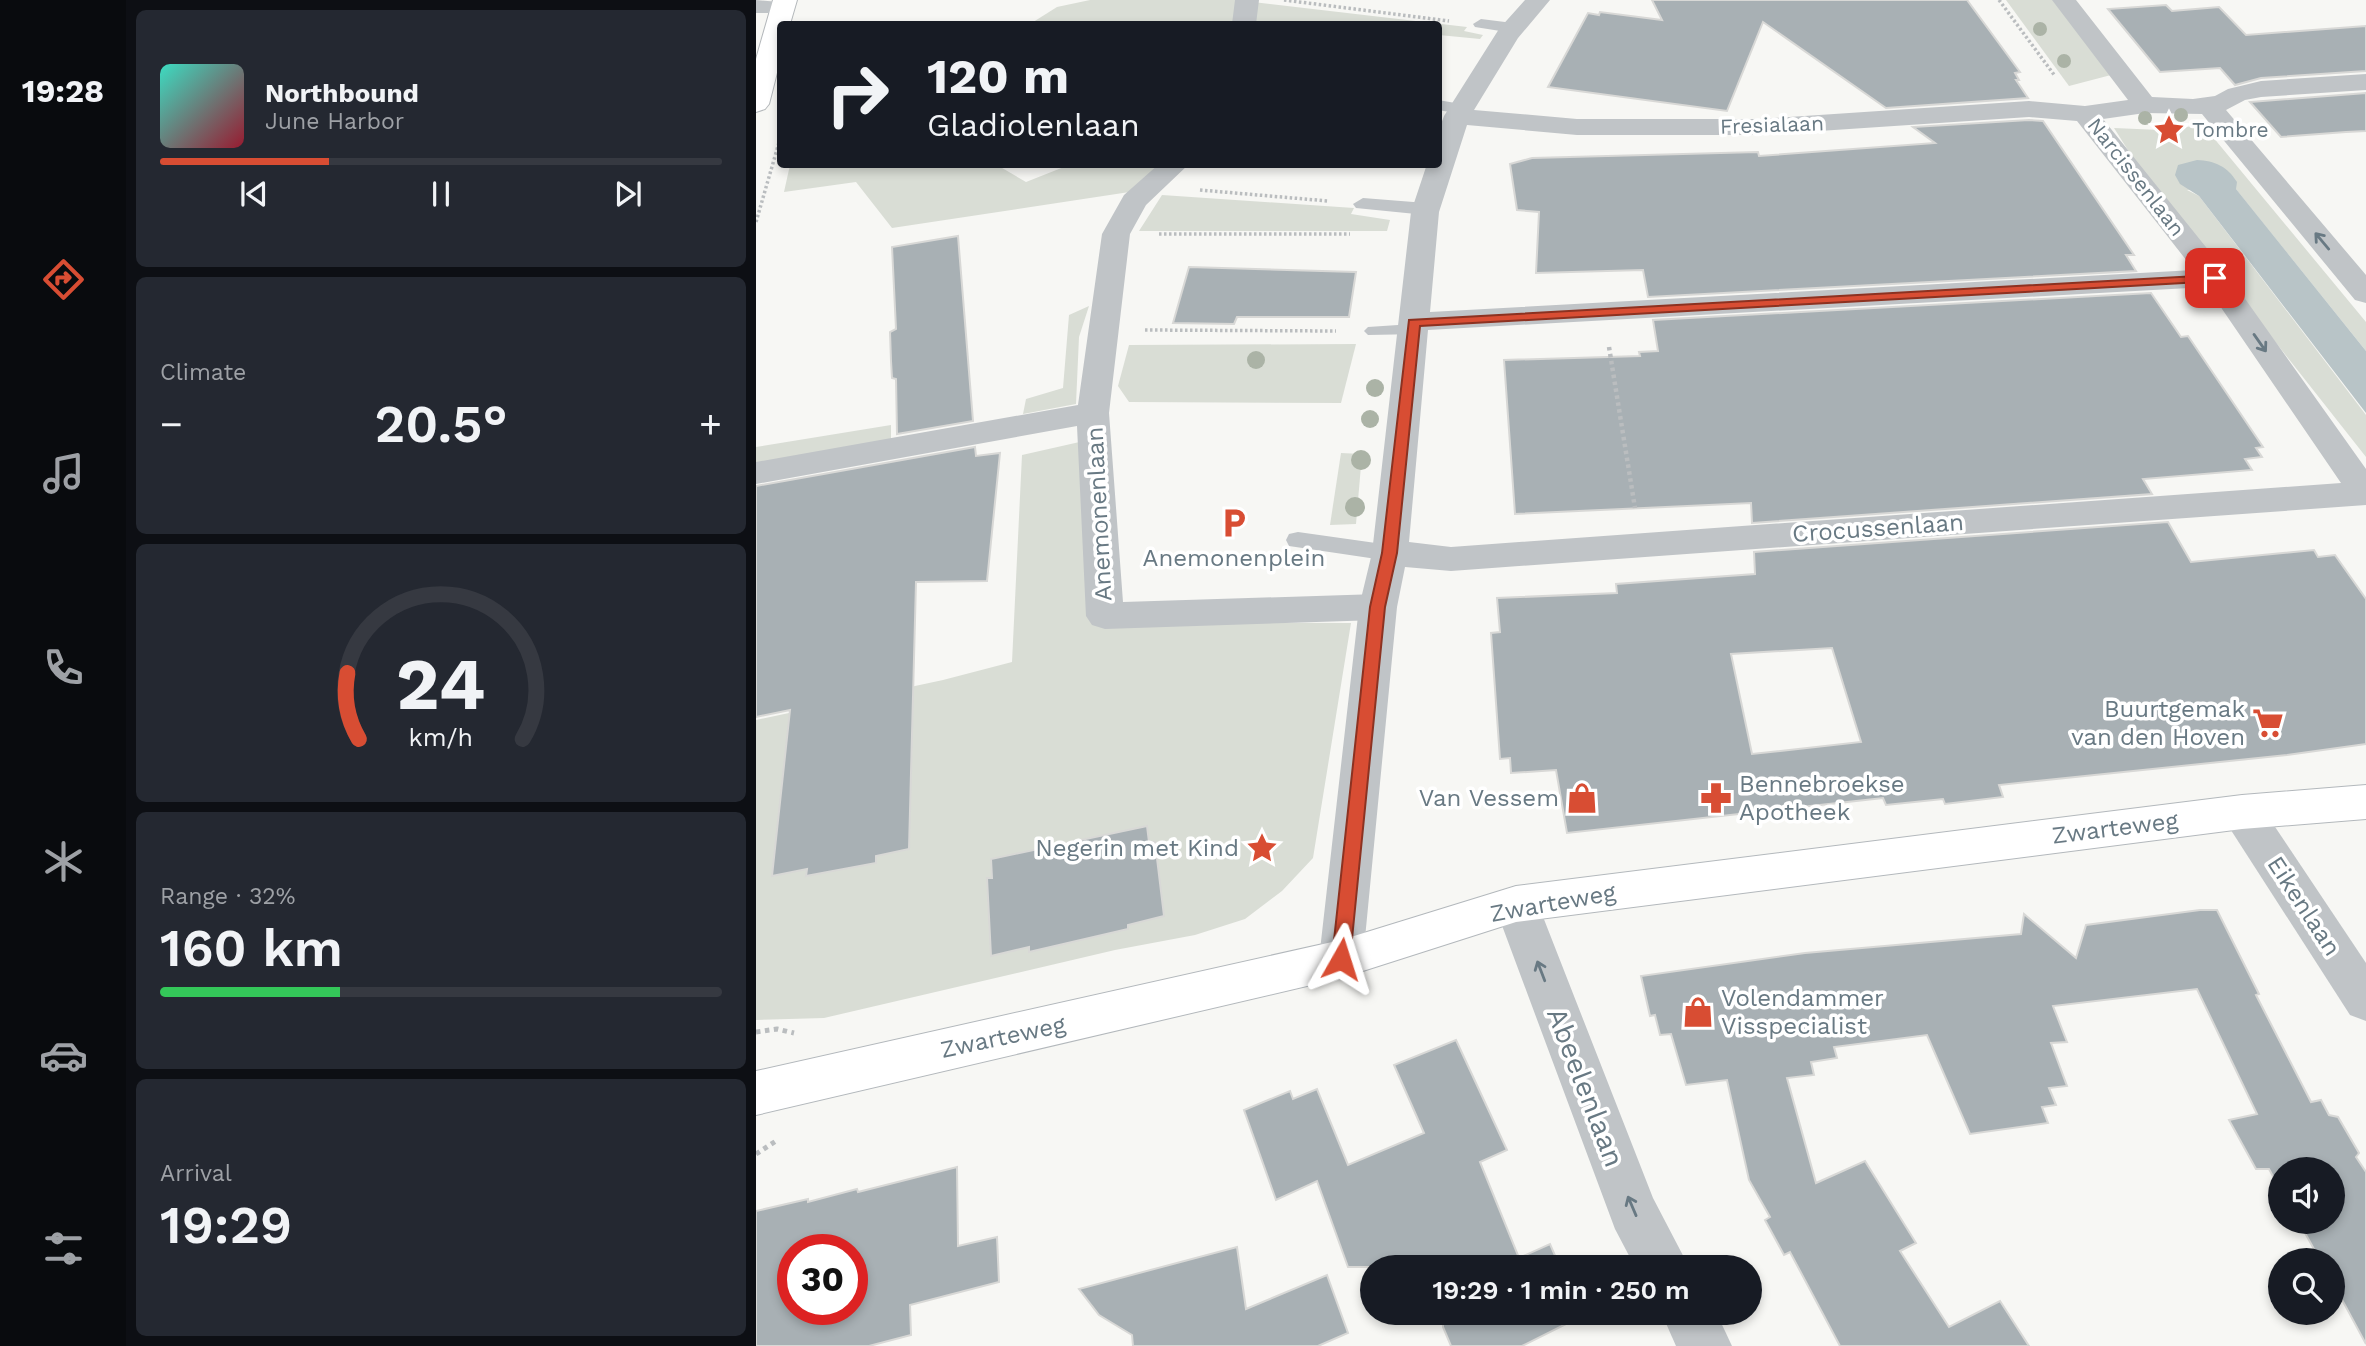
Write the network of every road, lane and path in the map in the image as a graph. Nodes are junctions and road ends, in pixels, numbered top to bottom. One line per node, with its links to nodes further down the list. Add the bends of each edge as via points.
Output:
1 (1247, 0): 9 (street)
2 (1283, 0): 10 (path)
3 (1538, 0): 12 (street)
4 (1999, 0): 18 (path)
5 (2064, 0): 15 (street)
6 (783, 4): 7 (street); 8 (main road)
7 (756, 6)
8 (778, 21)
9 (1244, 21)
10 (1481, 24): 12 (lane)
11 (777, 26): 14 (main road)
12 (1513, 28): 17 (street)
13 (2366, 82): 16 (street, via 2261,89)
14 (756, 104)
15 (2145, 105): 16 (street, Narcissenlaan); 18 (street, Narcissenlaan)
16 (2209, 106): 29 (street, one-way to 16)
17 (1452, 110): 18 (street, Fresialaan, via 1577,127 1759,127 2029,109); 20 (street)
18 (2084, 113): 28 (street, Narcissenlaan)
19 (777, 149): 26 (path)
20 (1442, 150)
21 (1171, 168): 23 (street, Anemonenlaan)
22 (1437, 168): 25 (street)
23 (1150, 186): 24 (path); 27 (street, Anemonenlaan, via 1134,201)
24 (1363, 204): 25 (lane)
25 (1424, 221): 27 (path); 31 (street)
26 (756, 222)
27 (1116, 234): 32 (street, Anemonenlaan)
28 (2215, 278): 30 (street); 36 (street, Narcissenlaan, one-way to 36)
29 (2366, 294)
30 (1604, 312): 31 (street); 38 (path)
31 (1413, 326): 33 (lane); 39 (street)
32 (1106, 330): 33 (path); 34 (street, Anemonenlaan)
33 (1376, 331)
34 (1093, 413): 35 (street); 40 (street, Anemonenlaan, via 1105,616)
35 (756, 473)
36 (2366, 493): 38 (street, Crocussenlaan)
37 (1298, 540): 39 (lane)
38 (1641, 545): 39 (street, Crocussenlaan, via 1451,559)
39 (1390, 553): 40 (street)
40 (1378, 607): 44 (street)
41 (2366, 802): 42 (main road, Zwarteweg)
42 (2242, 812): 43 (main road, Zwarteweg); 45 (street, Eikenlaan)
43 (1516, 904): 44 (main road, Zwarteweg); 47 (street, Abeelenlaan, one-way to 43, via 1633,1212)
44 (1341, 959): 46 (main road, Zwarteweg)
45 (2366, 1001)
46 (756, 1093)
47 (1656, 1255)
48 (1694, 1325): 49 (street)
49 (1705, 1346)

